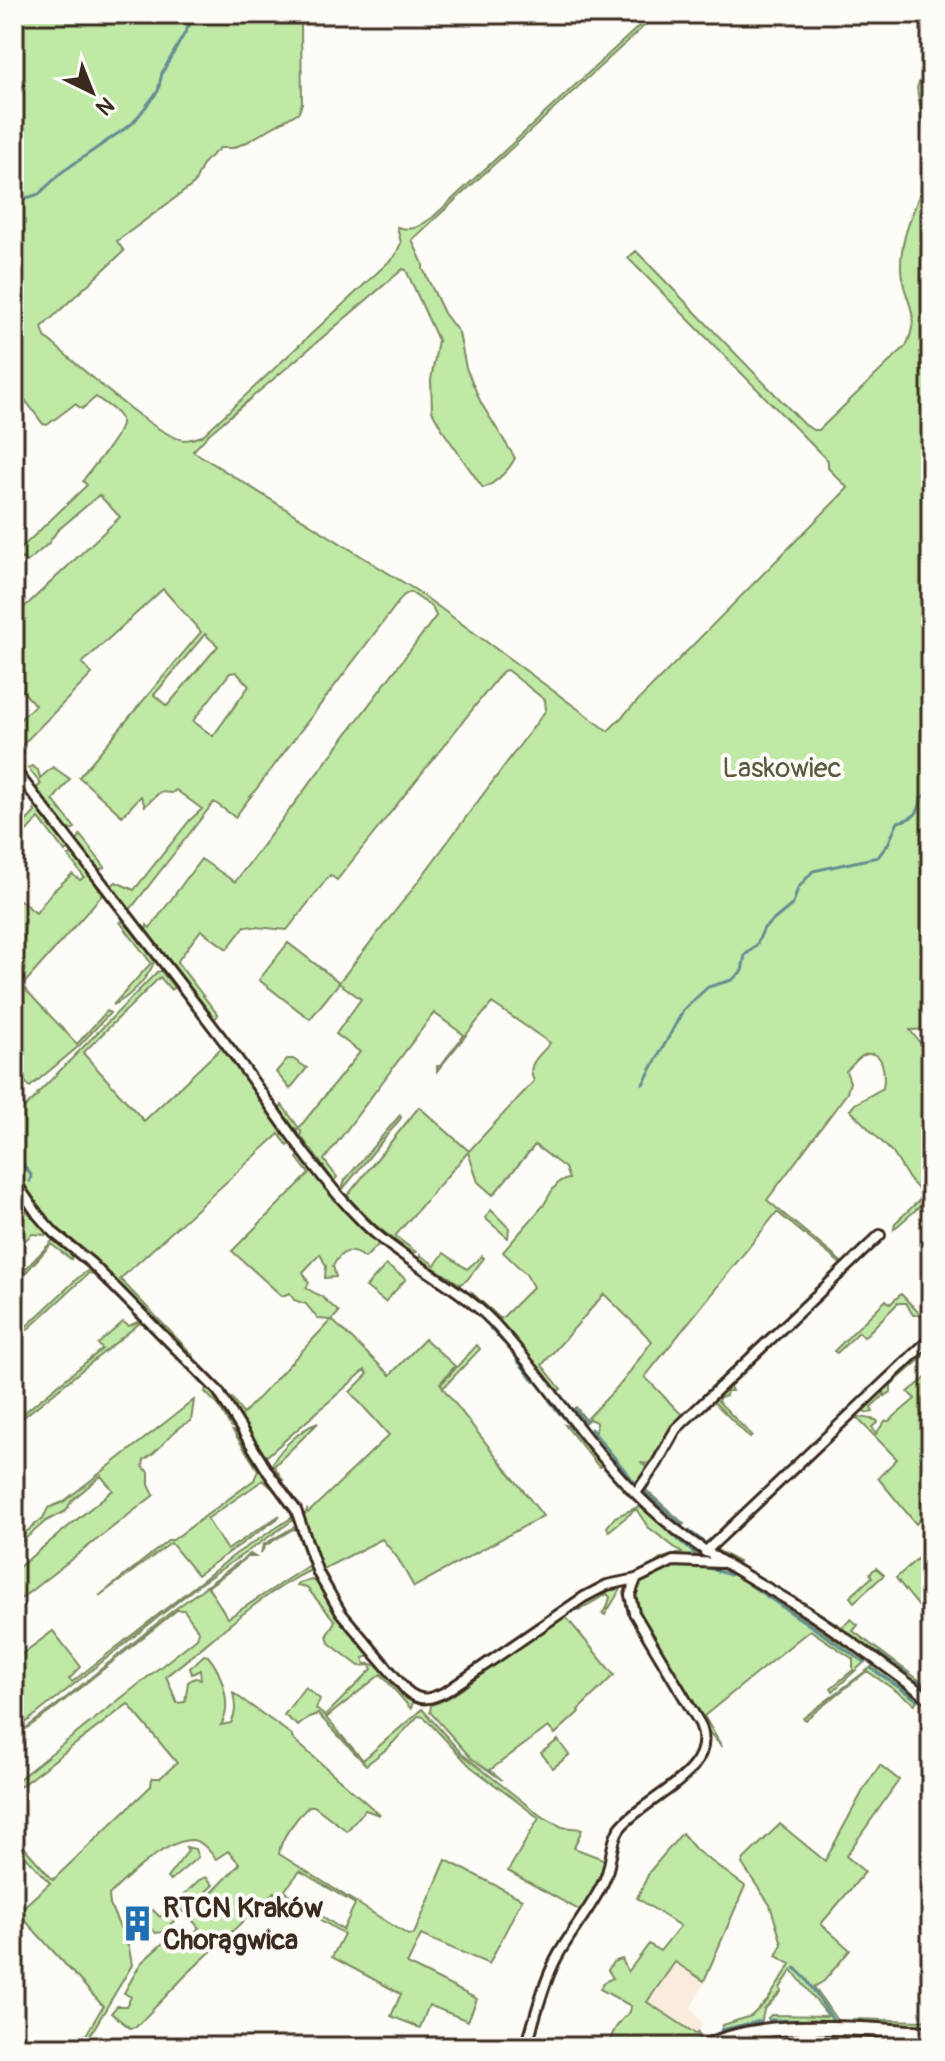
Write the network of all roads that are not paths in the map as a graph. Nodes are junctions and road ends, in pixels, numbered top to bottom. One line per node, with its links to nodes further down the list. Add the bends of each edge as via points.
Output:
1 (14, 769): 5 (street, via 341,1198 378,1237 482,1310)
2 (14, 1180): 8 (street, via 54,1233 91,1263 218,1391 296,1510 318,1573 341,1613 411,1694 424,1699 438,1695 584,1597)
3 (880, 1235): 5 (street, via 676,1429)
4 (931, 1338): 6 (street)
5 (636, 1493): 6 (street)
6 (705, 1552): 7 (street)
7 (725, 1563): 8 (street, via 673,1561); 9 (street, via 844,1637)
8 (636, 1579): 11 (street, via 630,1595 634,1613 700,1724 704,1744 683,1776 618,1831 603,1883 554,1963)
9 (931, 1700)
10 (931, 2033): 12 (street, via 777,2028)
11 (526, 2047)
12 (705, 2047)

